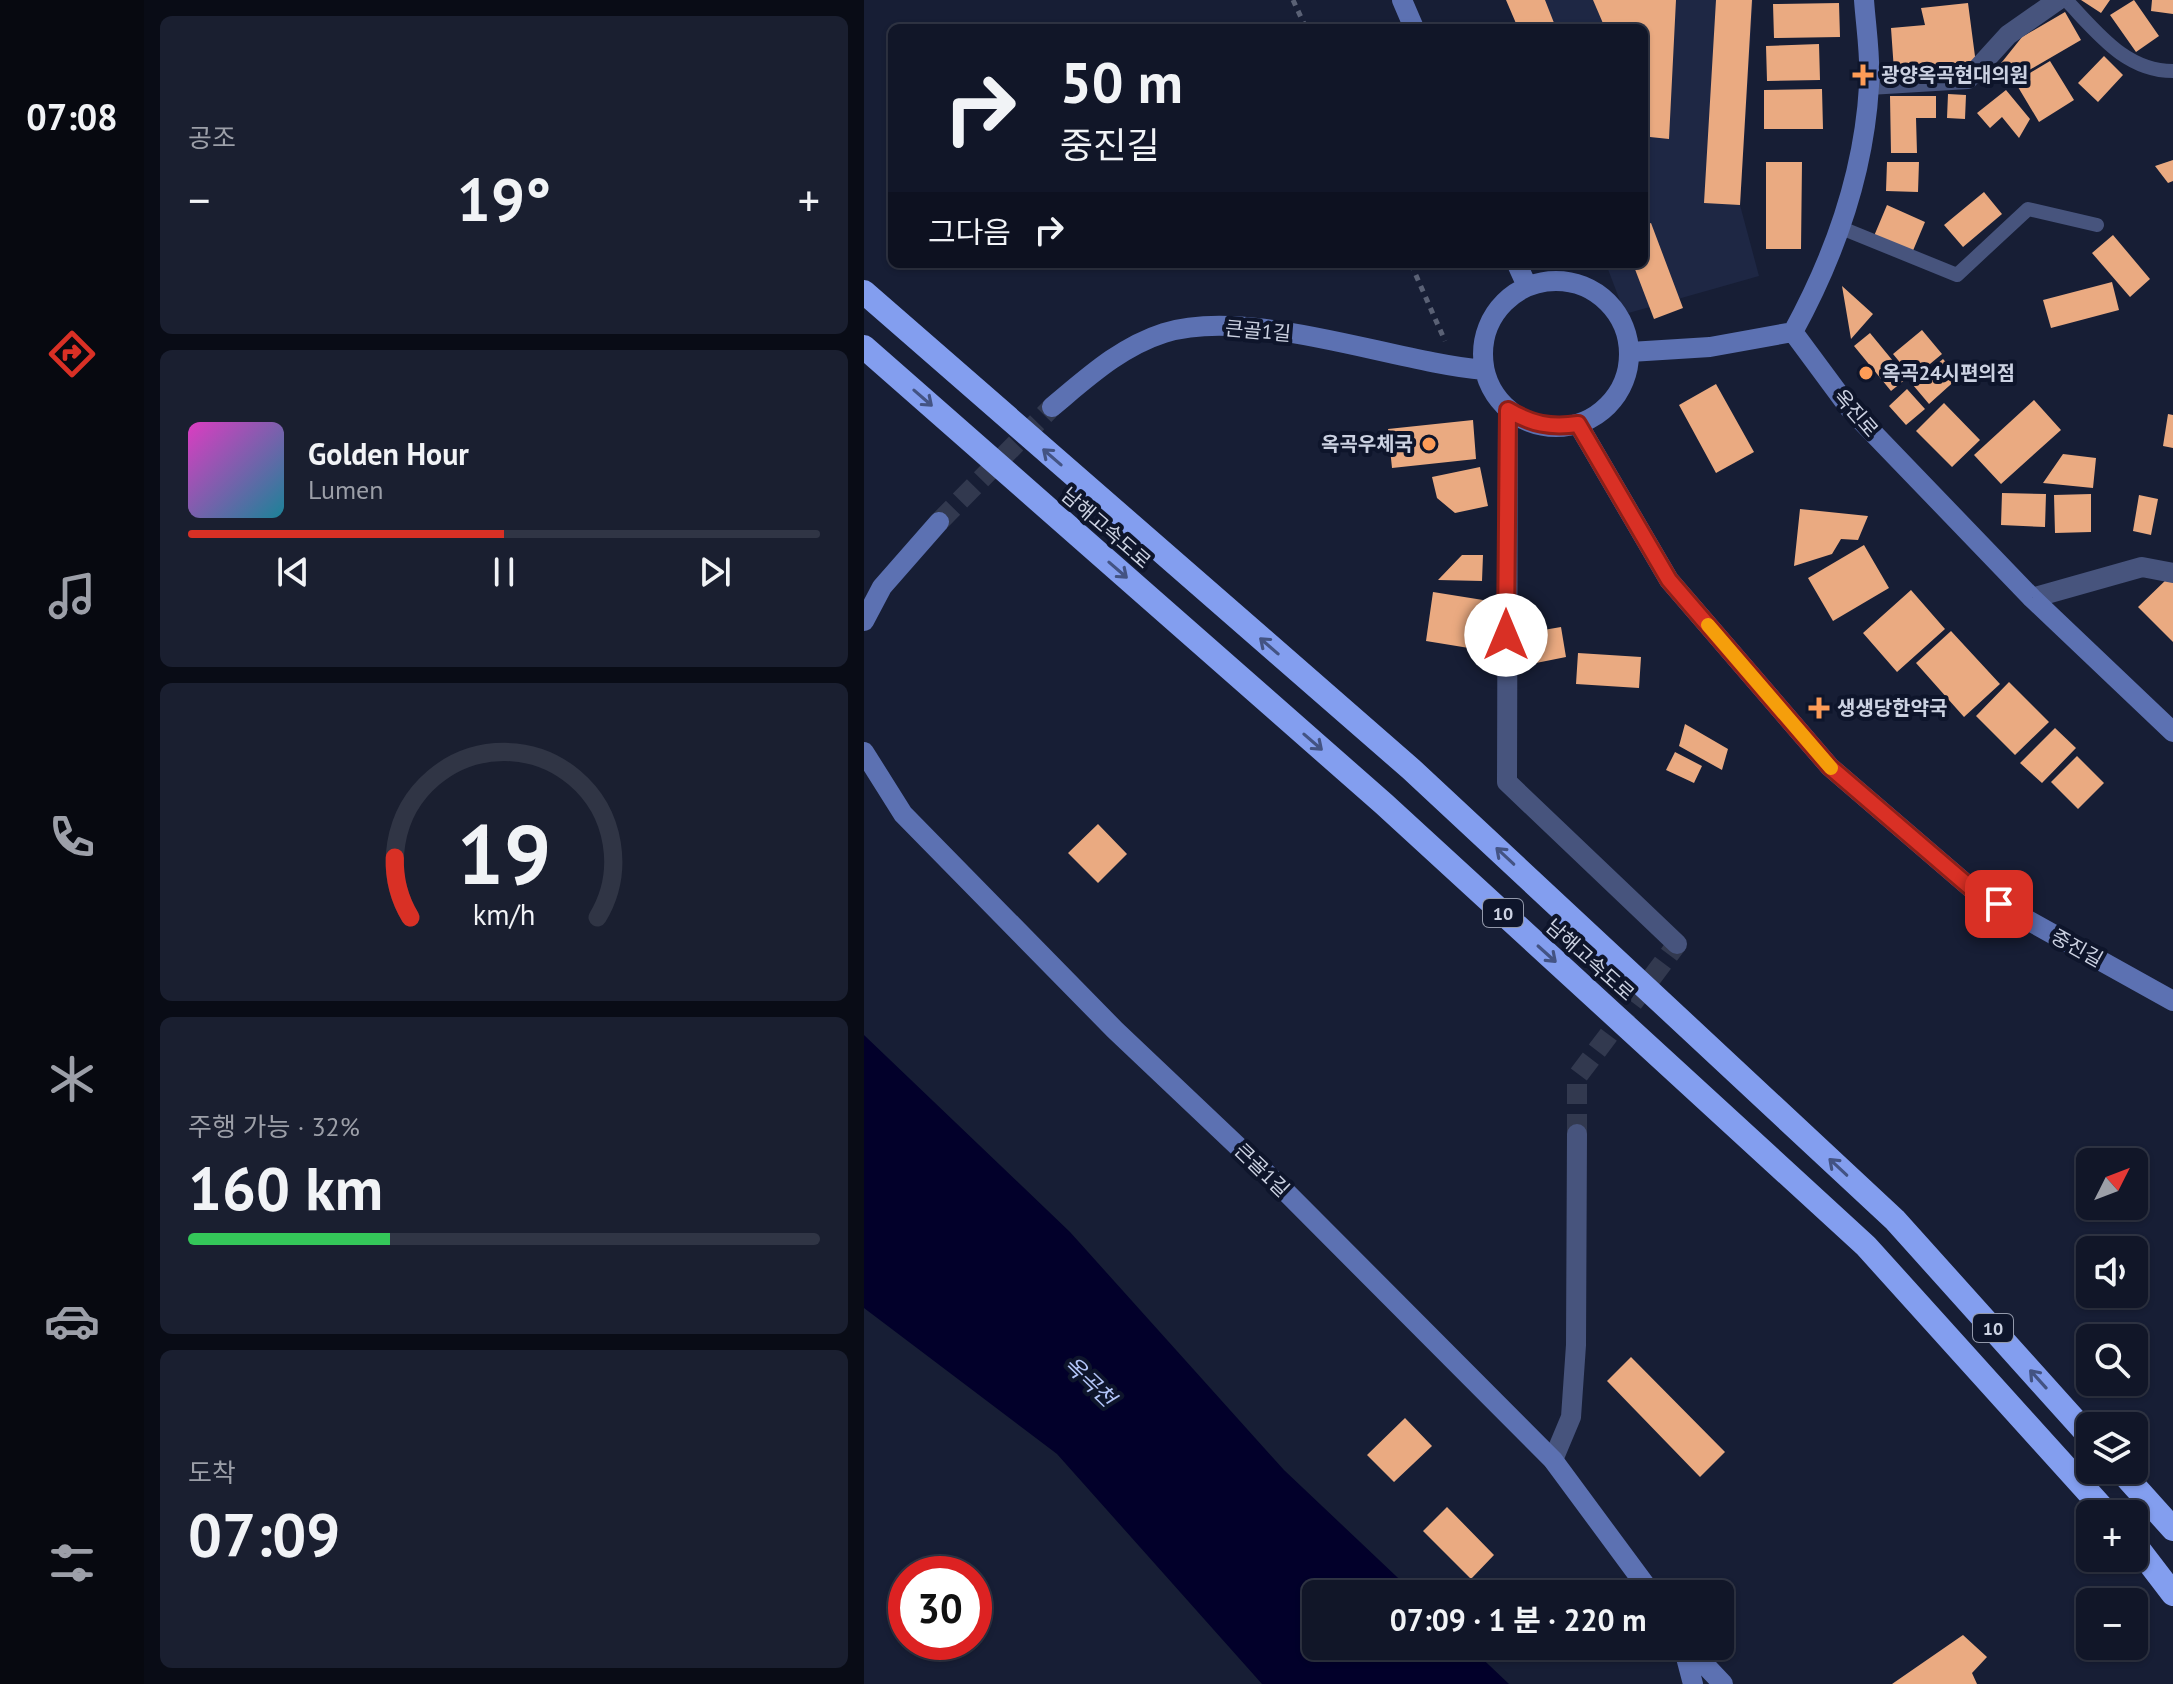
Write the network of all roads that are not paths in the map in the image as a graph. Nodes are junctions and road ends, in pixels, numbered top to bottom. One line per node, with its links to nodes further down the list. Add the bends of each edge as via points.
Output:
1 (1402, 0): 5 (main road)
2 (1864, 0): 7 (main road)
3 (2058, 0): 7 (street, via 2008,35 1968,79)
4 (2066, 0): 6 (lane, via 2131,62)
5 (1412, 24)
6 (2173, 71)
7 (1869, 85): 9 (main road, via 1853,189)
8 (2097, 225): 9 (lane, via 2028,209 1957,275)
9 (1839, 227): 13 (main road)
10 (1519, 268): 11 (main road)
11 (1527, 286): 15 (main road, via 1567,281 1587,287 1617,314); 16 (main road, via 1490,320 1483,344)
12 (864, 292): 29 (highway, 남해고속도로 / 10, one-way to 12, via 1895,1220 1411,769)
13 (1793, 332): 15 (main road, via 1710,347); 22 (main road, 옥진로, via 1850,409)
14 (864, 347): 32 (highway, 남해고속도로 / 10, one-way to 32, via 1384,804 1866,1246)
15 (1630, 352): 19 (main road, via 1615,397 1595,417)
16 (1484, 370): 17 (main road, 큰골1길, via 1301,335 1212,328 1165,333 1112,357); 18 (main road)
17 (1052, 407)
18 (1508, 410): 19 (main road, via 1553,428); 26 (street, via 1507,782)
19 (1578, 424): 27 (main road, 중진길, via 1669,580 1830,767 1972,889)
20 (939, 522): 23 (main road, via 882,587)
21 (2173, 573): 22 (street, via 2142,567)
22 (2032, 598): 24 (main road, 옥진로)
23 (864, 621)
24 (2173, 732)
25 (864, 752): 30 (main road, 큰골1길, via 903,814)
26 (1677, 944)
27 (2173, 1001)
28 (1577, 1134): 30 (street, via 1571,1417)
29 (2076, 1421)
30 (1553, 1460): 35 (main road, 큰골1길)
31 (2133, 1484): 33 (highway)
32 (2095, 1500)
33 (2173, 1529)
34 (2148, 1561): 36 (highway)
35 (1642, 1580)
36 (2173, 1594)
37 (1688, 1660): 39 (main road)
38 (1699, 1660): 40 (main road)
39 (1693, 1684)
40 (1723, 1684)

